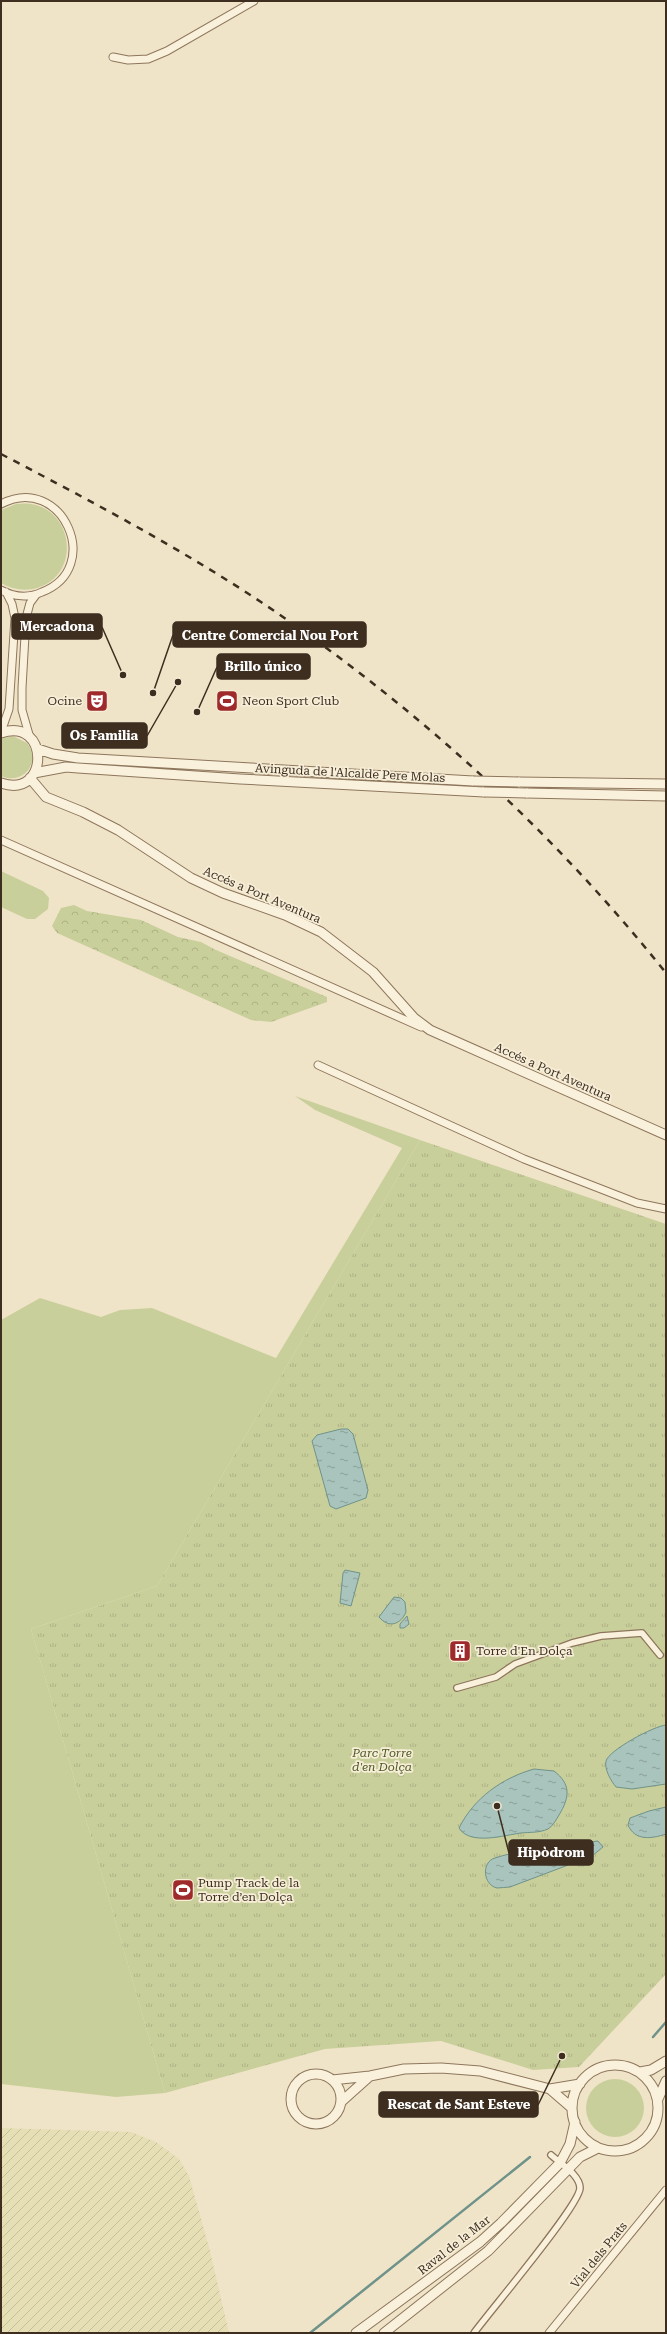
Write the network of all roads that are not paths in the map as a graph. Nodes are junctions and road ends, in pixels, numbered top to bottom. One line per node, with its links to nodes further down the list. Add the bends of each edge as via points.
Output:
1 (254, 1): 2 (street, via 167,51 148,59 128,60)
2 (113, 57)
3 (2, 502): 5 (street, via 20,498 44,502 57,510 66,520 71,532 73,553 68,569 55,585)
4 (3, 591): 5 (street, via 16,595); 6 (street, via 12,604 15,618 9,710)
5 (36, 595): 7 (street, via 30,602 26,618 22,688 22,710)
6 (1, 732): 7 (street, via 16,731)
7 (30, 738): 8 (street)
8 (38, 749): 9 (street, via 39,759); 11 (street, Avinguda de l'Alcalde Pere Molas, bridge, via 78,758 473,781)
9 (32, 776): 10 (street, Avinguda de l'Alcalde Pere Molas, via 15,785); 12 (street, Avinguda de l'Alcalde Pere Molas, bridge, via 66,767 484,792); 14 (street, Accés a Port Aventura, via 46,797 118,830 190,878 223,894 285,915 321,932 359,960 390,989 414,1018)
10 (1, 783)
11 (666, 784)
12 (666, 796)
13 (1, 840): 14 (street, Accés a Port Aventura)
14 (430, 1030): 16 (street, Accés a Port Aventura)
15 (318, 1065): 17 (street, via 524,1159 637,1203)
16 (666, 1135)
17 (666, 1209)
18 (660, 1655): 19 (street, via 642,1633 601,1636 548,1651 515,1664 496,1677)
19 (457, 1688)
20 (666, 2061): 21 (street, via 651,2070)
21 (640, 2072): 25 (street, Raval de la Mar, via 625,2066 608,2065 592,2072); 27 (street, via 650,2081)
22 (370, 2076): 23 (street); 26 (street, via 404,2069 440,2068 480,2071); 28 (street)
23 (332, 2080): 28 (street, via 340,2092); 28 (street, via 316,2074 304,2078 293,2091 293,2106 302,2119 318,2123 333,2117)
24 (666, 2081): 27 (street)
25 (580, 2084): 26 (street); 29 (street, Raval de la Mar)
26 (550, 2089): 29 (street)
27 (658, 2099): 31 (street, via 657,2119 643,2142 625,2150 611,2151)
28 (341, 2102)
29 (572, 2108): 30 (street, Raval de la Mar)
30 (574, 2122): 31 (street, Raval de la Mar, via 586,2140); 33 (street, Raval de la Mar, via 570,2144)
31 (598, 2148): 34 (street, Raval de la Mar, via 585,2153)
32 (551, 2154): 33 (street)
33 (560, 2163): 34 (street); 36 (street, Raval de la Mar, via 480,2242)
34 (568, 2170): 37 (street, Raval de la Mar, via 488,2251); 38 (street, via 579,2180 580,2189 565,2217)
35 (666, 2190): 39 (street, Vial dels Prats)
36 (356, 2333)
37 (384, 2333)
38 (474, 2333)
39 (549, 2333)

